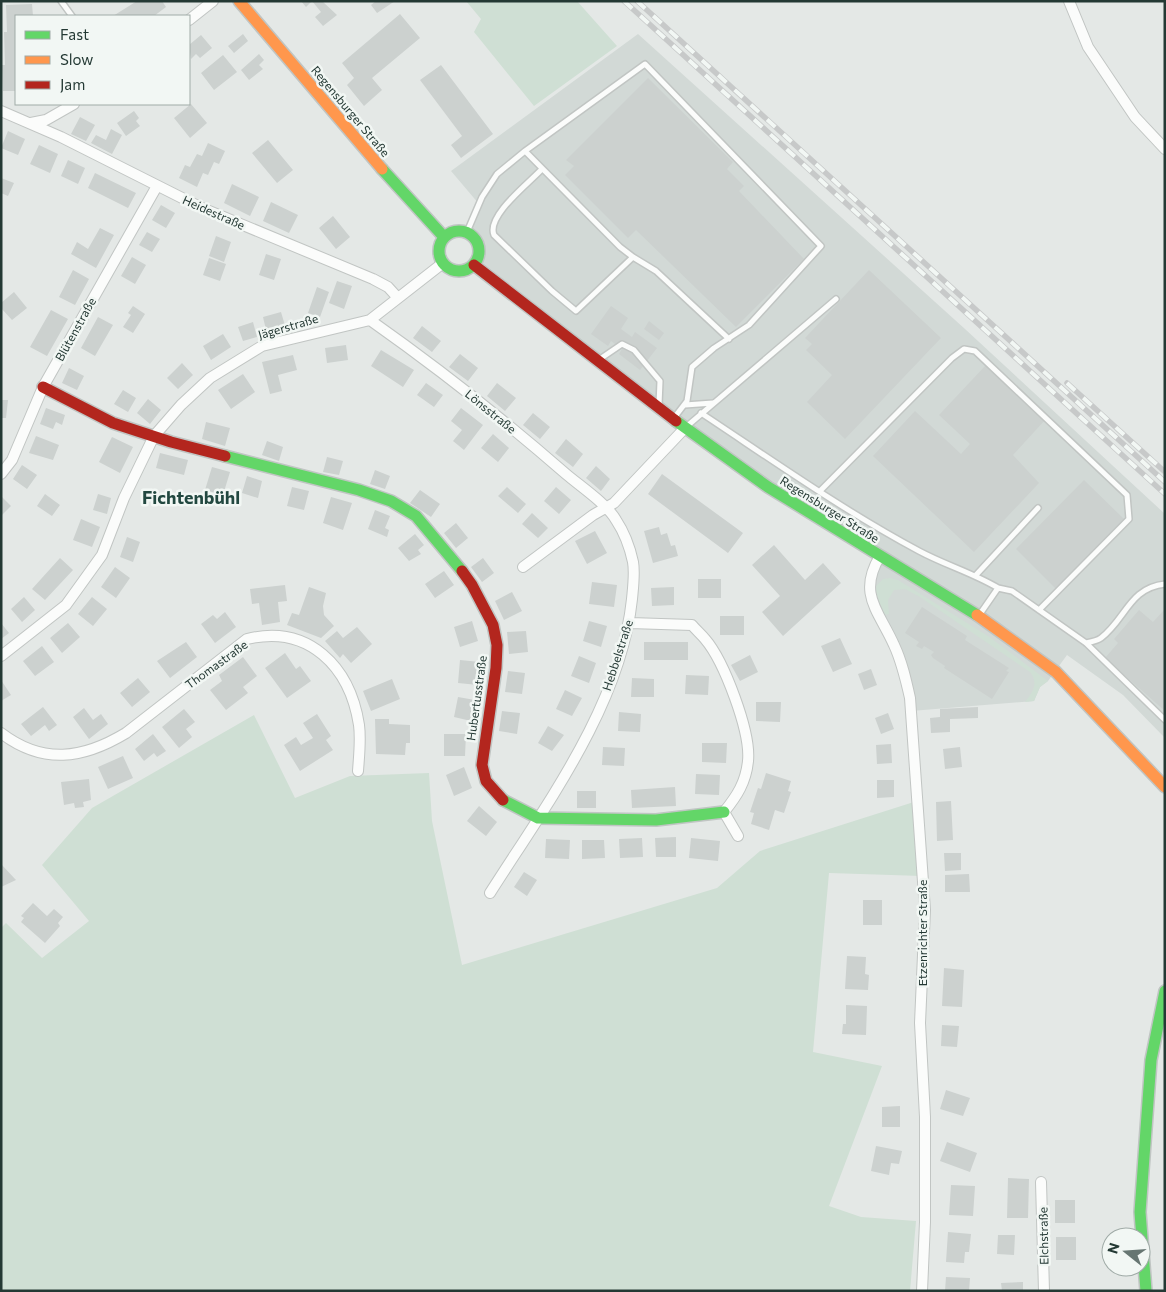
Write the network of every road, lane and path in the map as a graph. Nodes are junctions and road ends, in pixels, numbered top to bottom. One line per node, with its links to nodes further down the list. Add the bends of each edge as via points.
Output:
1 (61, 1): 5 (lane)
2 (213, 1): 6 (street)
3 (1069, 1): 10 (street, via 1088,47 1135,117)
4 (242, 2): 15 (main road, Regensburger Straße, via 396,186)
5 (71, 15)
6 (190, 19)
7 (72, 105): 9 (street, via 46,120)
8 (1, 110): 9 (street, Heidestraße)
9 (30, 123): 13 (street, Heidestraße)
10 (1165, 149)
11 (525, 151): 12 (lane); 14 (lane, via 497,174); 22 (lane, via 645,64 821,246 749,325)
12 (542, 169): 16 (lane); 16 (lane, via 496,216 492,229 494,235 576,311)
13 (157, 186): 19 (street, Heidestraße, via 373,279 388,287); 24 (street, Blütenstraße)
14 (467, 232): 15 (main road, via 456,231); 18 (main road, via 479,247)
15 (444, 237): 17 (main road, via 439,250)
16 (633, 257): 22 (lane, via 656,271)
17 (443, 263): 18 (main road, via 458,271); 19 (street, Jägerstraße)
18 (474, 265): 23 (main road, Regensburger Straße)
19 (398, 298): 21 (street, Jägerstraße)
20 (836, 299): 25 (lane)
21 (370, 320): 31 (street, Jägerstraße, via 262,346 210,378); 34 (street, Lönsstraße, via 425,358)
22 (729, 339): 26 (lane, via 692,367)
23 (598, 361): 27 (main road, Regensburger Straße); 27 (lane, via 622,344 634,350 660,381)
24 (43, 387): 31 (main road, via 113,423); 32 (street, Blütenstraße, via 12,460)
25 (714, 402): 26 (lane); 28 (lane)
26 (685, 405): 29 (lane)
27 (658, 408): 29 (main road, Regensburger Straße)
28 (701, 413): 30 (lane); 33 (lane)
29 (673, 419): 30 (main road, Regensburger Straße)
30 (685, 428): 34 (street); 36 (main road, Regensburger Straße, via 768,488)
31 (154, 436): 45 (street, Jägerstraße, via 124,498 102,555 66,605); 51 (main road, Hubertusstraße, via 359,490 391,500 416,516 472,585 493,625 496,668 482,765 486,781 497,796)
32 (1, 474)
33 (820, 491): 38 (lane, via 920,552); 41 (lane, via 952,358 964,349 975,351 1127,495 1128,519)
34 (606, 508): 37 (street); 43 (street, Hebbelstraße, via 616,519 633,563)
35 (1038, 508): 38 (lane)
36 (880, 556): 42 (main road, Regensburger Straße); 56 (street, Etzenrichter Straße, via 871,575 869,594 898,654 910,698 925,910 920,1023 925,1117)
37 (522, 567)
38 (976, 575): 40 (lane)
39 (1165, 584): 44 (lane, via 1140,592 1100,639)
40 (998, 588): 41 (lane, via 1012,592); 42 (lane)
41 (1039, 610): 44 (lane)
42 (978, 616): 49 (main road, Regensburger Straße, via 1056,672)
43 (630, 623): 50 (street, via 692,625 706,640 730,685 745,731 748,760 740,792); 51 (street, Hebbelstraße, via 598,712)
44 (1086, 643): 46 (lane)
45 (1, 656)
46 (1165, 720)
47 (1, 733): 48 (street, Thomastraße, via 28,750 67,755 87,752 126,733 248,640 264,635 280,636 311,646 331,662 346,684 359,727)
48 (358, 771)
49 (1164, 787)
50 (724, 812): 51 (main road, Hubertusstraße, via 656,820); 52 (street)
51 (538, 818): 53 (street, Hebbelstraße)
52 (738, 836)
53 (490, 893)
54 (1165, 991): 58 (main road, via 1150,1060 1140,1212)
55 (1041, 1182): 57 (street, Elchstraße)
56 (922, 1291)
57 (1044, 1291)
58 (1146, 1291)

